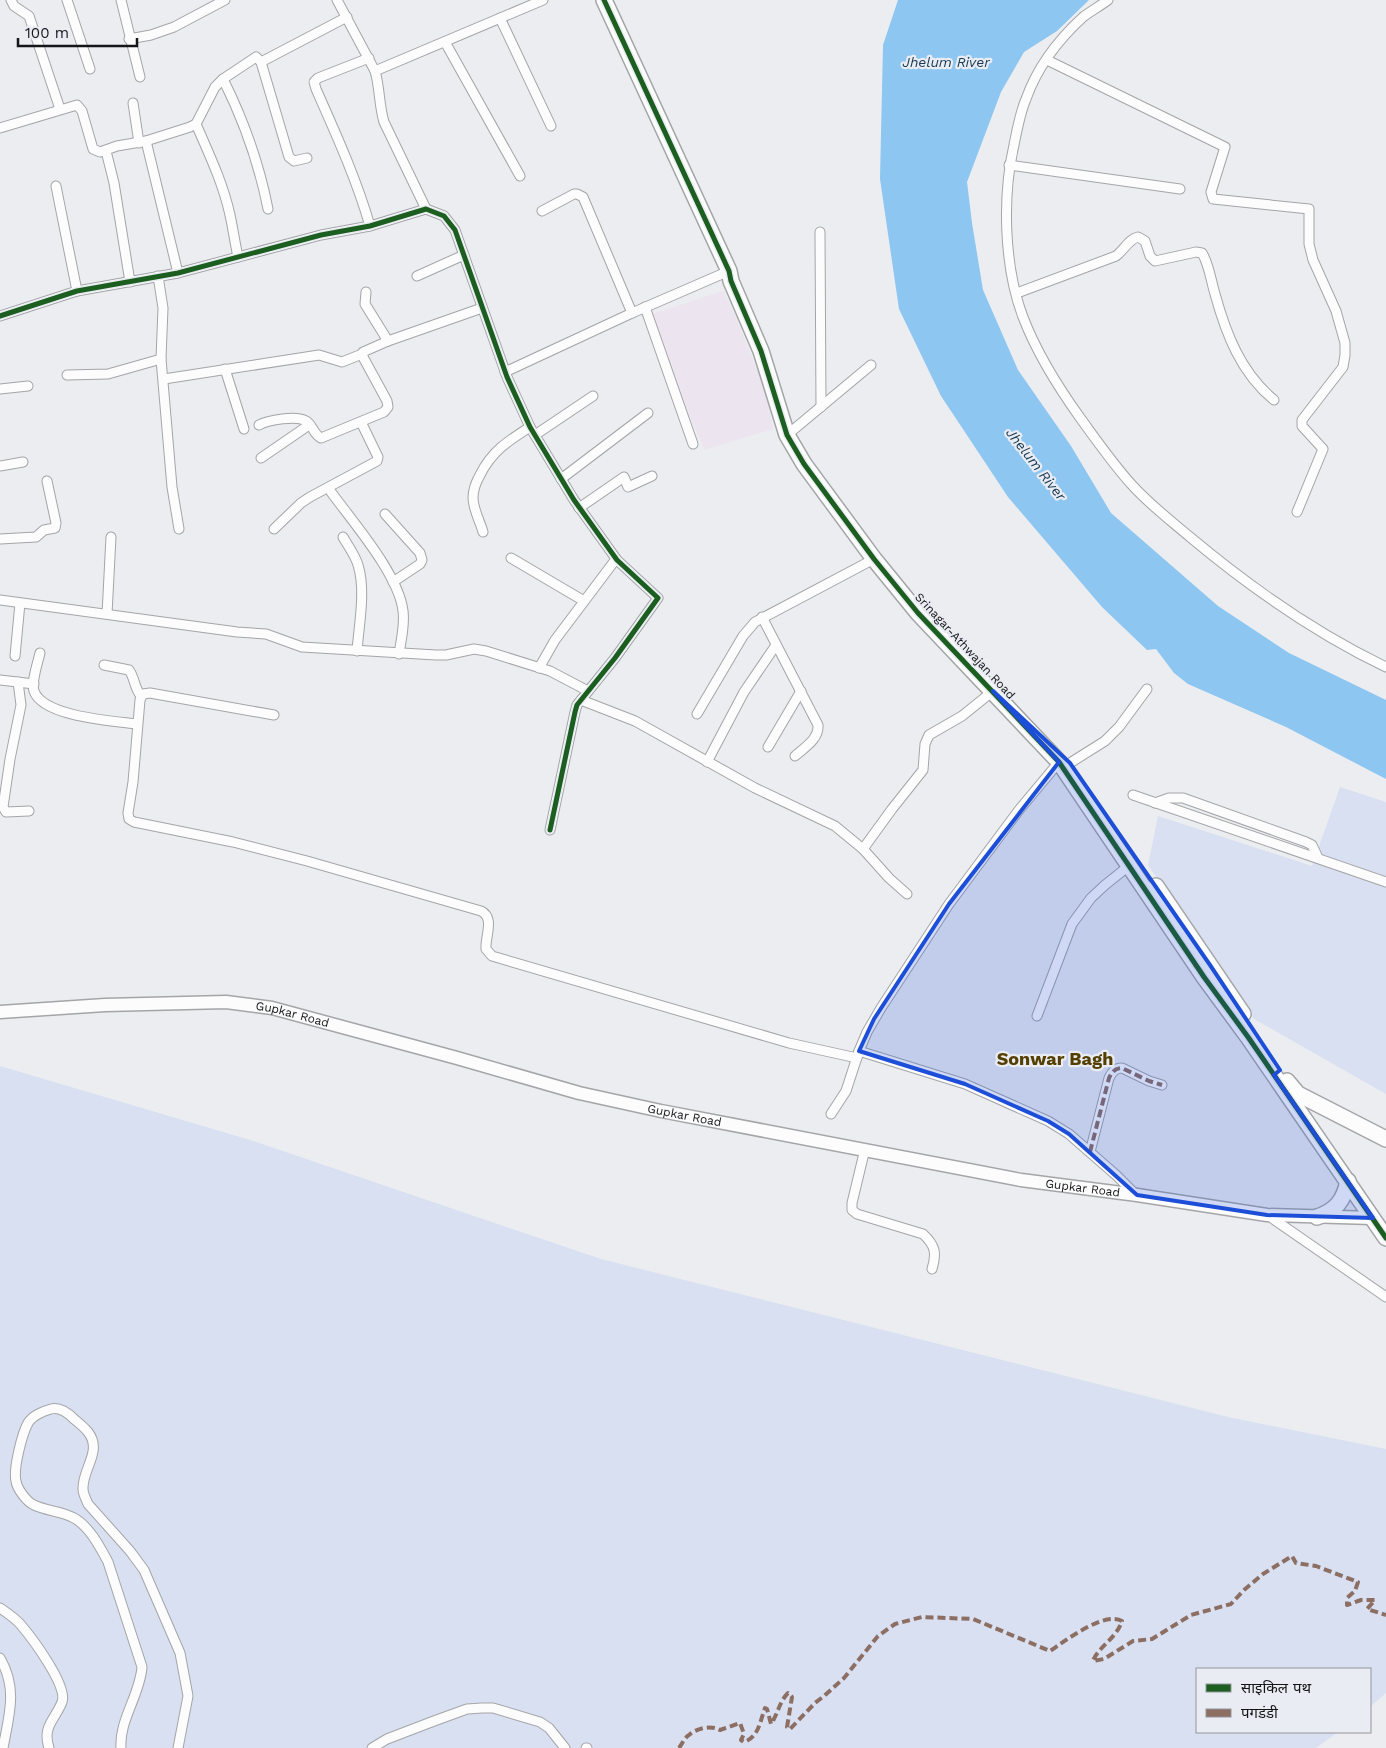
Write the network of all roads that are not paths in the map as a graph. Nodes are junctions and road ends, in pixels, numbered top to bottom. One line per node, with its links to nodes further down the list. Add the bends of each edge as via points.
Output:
1 (10, 0): 22 (street, via 29,16)
2 (67, 0): 17 (street)
3 (121, 0): 12 (street)
4 (225, 0): 12 (street, via 174,28)
5 (336, 0): 10 (street)
6 (543, 0): 11 (street)
7 (597, 0): 41 (highway)
8 (604, 0): 41 (highway)
9 (1108, 0): 15 (street, via 1084,16)
10 (347, 18): 14 (street); 16 (street)
11 (500, 18): 13 (street); 24 (street)
12 (129, 39): 19 (street)
13 (445, 42): 18 (street); 30 (street)
14 (369, 58): 18 (street); 36 (street, via 314,82 354,177)
15 (1047, 60): 29 (street, via 1026,98); 82 (street, via 1225,148 1211,192 1213,199 1309,209 1309,244 1338,316 1345,343 1345,362 1302,420 1302,426 1324,449)
16 (261, 62): 20 (street, via 256,57); 28 (street, via 290,157 294,162)
17 (90, 70)
18 (375, 71): 34 (street, via 384,122)
19 (140, 77)
20 (223, 78): 23 (street, via 210,95); 33 (street, via 254,152)
21 (132, 104): 26 (street)
22 (60, 109): 25 (street); 27 (street, via 72,105 80,107 93,149)
23 (196, 124): 26 (street); 39 (street, via 213,160 230,215)
24 (551, 126)
25 (0, 128)
26 (142, 142): 27 (street); 40 (street)
27 (106, 151): 44 (street)
28 (307, 158)
29 (1009, 164): 32 (street); 47 (street, via 1006,215 1010,266)
30 (520, 176)
31 (56, 186): 45 (street)
32 (1180, 189)
33 (268, 209)
34 (426, 210): 36 (street); 38 (street, via 444,216 450,222)
35 (542, 211): 50 (street, via 574,194 583,197)
36 (370, 226): 39 (street, via 320,235)
37 (820, 232): 64 (street)
38 (464, 256): 43 (street); 49 (street)
39 (238, 257): 40 (street)
40 (178, 273): 42 (street)
41 (728, 275): 48 (street); 72 (highway, Srinagar-Athwajan Road, via 761,352)
42 (158, 276): 44 (street); 54 (street, via 163,308)
43 (417, 276)
44 (130, 282): 45 (street)
45 (77, 291): 51 (street)
46 (366, 292): 52 (street, via 365,304)
47 (1017, 293): 63 (street, via 1116,256 1134,238 1145,241 1150,256 1155,260 1202,253 1221,318 1240,361 1257,385); 105 (street, via 1022,315 1039,355 1106,453 1133,486 1230,570 1327,636)
48 (645, 307): 50 (street); 73 (street)
49 (482, 308): 52 (street); 57 (street)
50 (632, 313): 57 (street)
51 (0, 316)
52 (388, 341): 53 (street)
53 (362, 354): 56 (street, via 342,362 320,356); 66 (street, via 388,404 384,412)
54 (161, 359): 58 (street, via 108,374); 59 (street)
55 (871, 366): 64 (street)
56 (225, 369): 59 (street); 70 (street)
57 (505, 372): 69 (street)
58 (67, 375)
59 (164, 380): 84 (street)
60 (28, 386): 61 (street)
61 (0, 389)
62 (593, 396): 71 (street)
63 (1274, 400)
64 (821, 407): 72 (street)
65 (648, 413): 78 (street)
66 (361, 422): 68 (street, via 321,438); 85 (street, via 377,461 300,503)
67 (259, 425): 68 (street, via 269,420 298,419)
68 (310, 425): 74 (street)
69 (530, 427): 71 (street); 86 (street, via 490,458 477,480 473,504)
70 (244, 429)
71 (535, 435): 78 (street)
72 (787, 435): 92 (highway, Srinagar-Athwajan Road, via 804,464)
73 (693, 444)
74 (261, 458)
75 (23, 462): 76 (street)
76 (0, 466)
77 (652, 476): 81 (street, via 628,487 624,477)
78 (561, 479): 81 (street)
79 (46, 480): 89 (street, via 55,528 36,536)
80 (331, 492): 93 (street)
81 (580, 508): 91 (street)
82 (1297, 512)
83 (385, 514): 93 (street, via 420,553 422,560)
84 (178, 529)
85 (274, 529)
86 (484, 532)
87 (111, 537): 97 (street)
88 (343, 537): 100 (street, via 358,564 361,582)
89 (0, 539)
90 (511, 558): 95 (street)
91 (616, 559): 95 (street); 111 (street, via 658,598)
92 (874, 559): 98 (street); 113 (highway, Srinagar-Athwajan Road, via 936,633)
93 (394, 582): 102 (street, via 404,612)
94 (0, 600): 96 (street)
95 (584, 601): 106 (street, via 554,640)
96 (20, 603): 97 (street); 103 (street)
97 (108, 614): 100 (street, via 266,634 302,647)
98 (762, 617): 99 (street); 116 (street, via 743,636)
99 (776, 645): 112 (street); 121 (street, via 744,692)
100 (357, 650): 102 (street)
101 (40, 653): 109 (street)
102 (399, 654): 106 (street, via 446,655 474,649)
103 (15, 656)
104 (104, 665): 114 (street, via 129,670)
105 (1386, 667)
106 (539, 668): 111 (street)
107 (0, 680): 108 (street)
108 (18, 682): 109 (street); 125 (street, via 21,705 4,807 6,812)
109 (34, 684): 118 (street, via 38,697 56,709)
110 (1147, 689): 122 (street, via 1106,740 1089,752)
111 (588, 691): 115 (street)
112 (801, 691): 119 (street); 120 (street, via 818,730)
113 (993, 691): 122 (highway, Srinagar-Athwajan Road); 127 (street, via 926,739 923,770)
114 (141, 696): 117 (street, via 150,693); 118 (street)
115 (581, 700): 121 (street, via 634,721); 126 (street, via 574,712)
116 (697, 714)
117 (274, 715)
118 (138, 724): 134 (street, via 128,813 130,821 233,842 482,911 489,918 486,949 492,956 789,1043 820,1051)
119 (768, 746)
120 (795, 756)
121 (707, 762): 127 (street, via 835,826)
122 (1065, 762): 129 (highway, Srinagar-Athwajan Road); 134 (street, via 1024,803 949,904 878,1014); 135 (highway, Srinagar-Athwajan Road, via 1210,965)
123 (1133, 795): 124 (street)
124 (1155, 803): 128 (street); 128 (street, via 1168,798 1183,798 1306,842 1312,845)
125 (28, 811)
126 (550, 830)
127 (863, 849): 131 (street)
128 (1318, 858): 130 (street)
129 (1130, 865): 133 (street, via 1091,898 1072,924); 135 (highway, Srinagar-Athwajan Road, via 1204,977)
130 (1386, 882)
131 (907, 894)
132 (0, 1012): 140 (main road, Gupkar Road, via 226,1002 272,1008 579,1093)
133 (1037, 1016)
134 (858, 1054): 138 (street, via 846,1091); 141 (street, via 936,1074 998,1098 1048,1121)
135 (1277, 1073): 137 (highway, Srinagar-Athwajan Road)
136 (1162, 1085): 141 (street, via 1122,1068 1112,1072)
137 (1291, 1092): 139 (highway); 142 (highway, Srinagar-Athwajan Road)
138 (831, 1114)
139 (1386, 1139)
140 (865, 1149): 143 (main road, Gupkar Road, via 1020,1180); 148 (street, via 852,1210 922,1234 935,1248)
141 (1090, 1152): 143 (street)
142 (1348, 1181): 145 (highway, via 1342,1201 1336,1208); 146 (highway, Srinagar-Athwajan Road)
143 (1137, 1195): 144 (main road, Gupkar Road)
144 (1268, 1215): 145 (main road, Gupkar Road); 149 (street)
145 (1317, 1217): 146 (main road, Gupkar Road)
146 (1380, 1218): 147 (highway, Srinagar-Athwajan Road)
147 (1386, 1238)
148 (932, 1269)
149 (1386, 1297)
150 (0, 1608): 153 (street, via 20,1624 58,1676 63,1700 47,1730)
151 (0, 1658): 152 (street, via 12,1691)
152 (3, 1748)
153 (49, 1748)
154 (121, 1748): 155 (street, via 125,1721 141,1679 142,1667 108,1562 86,1528 74,1518 32,1504 15,1480 30,1419 50,1409 62,1410 88,1432 94,1446 84,1480 85,1497 144,1570 180,1653 188,1696)
155 (178, 1748)
156 (372, 1748): 157 (street, via 434,1721 468,1709 482,1708 493,1708 540,1722)
157 (565, 1748)

